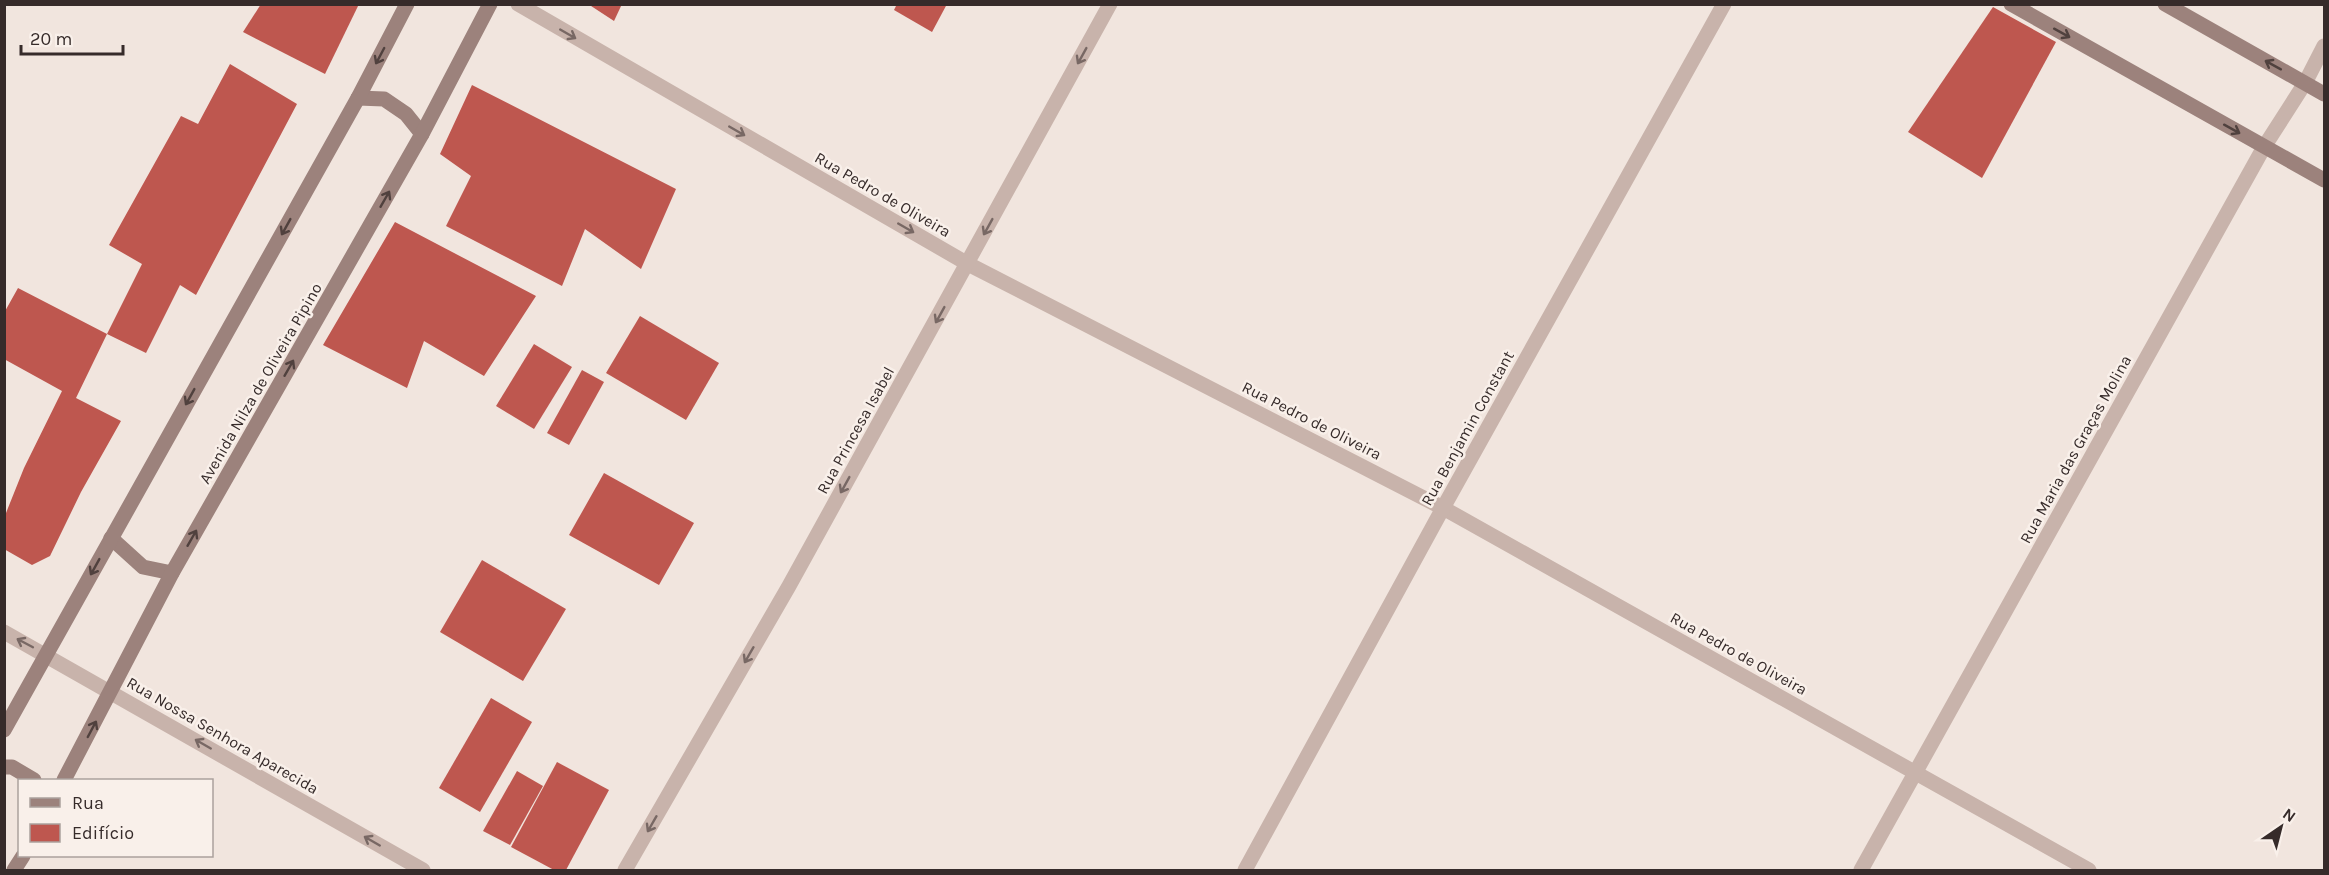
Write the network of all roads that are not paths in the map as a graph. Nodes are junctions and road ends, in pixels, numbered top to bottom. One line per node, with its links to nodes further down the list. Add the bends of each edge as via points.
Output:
1 (407, 4): 11 (main road, one-way to 11)
2 (490, 4): 12 (main road, Avenida Nilza de Oliveira Pipino)
3 (518, 4): 15 (street, Rua Pedro de Oliveira, one-way to 15)
4 (1110, 4): 15 (street, Rua Princesa Isabel, one-way to 15)
5 (1724, 4): 16 (street, Rua Benjamin Constant)
6 (2011, 4): 13 (main road, one-way to 13)
7 (2165, 4): 9 (main road, one-way to 7)
8 (2325, 46): 9 (street, Rua Maria das Graças Molina)
9 (2305, 83): 10 (main road); 13 (street, Rua Maria das Graças Molina)
10 (2325, 94)
11 (358, 98): 12 (main road, via 384,99 406,114); 17 (main road, one-way to 17)
12 (422, 134): 18 (main road, Avenida Nilza de Oliveira Pipino, one-way to 12)
13 (2264, 147): 14 (main road); 24 (street, Rua Maria das Graças Molina)
14 (2325, 180)
15 (968, 264): 16 (street, Rua Pedro de Oliveira); 28 (street, Rua Princesa Isabel, one-way to 28)
16 (1443, 508): 24 (street, Rua Pedro de Oliveira); 29 (street, Rua Benjamin Constant)
17 (111, 538): 18 (main road, via 143,567); 20 (main road, one-way to 20)
18 (172, 573): 21 (main road, Avenida Nilza de Oliveira Pipino)
19 (4, 632): 20 (street, Rua Nossa Senhora Aparecida, one-way to 19)
20 (45, 654): 21 (street, Rua Nossa Senhora Aparecida); 22 (main road)
21 (111, 692): 26 (main road, Avenida Nilza de Oliveira Pipino, one-way to 21); 27 (street, Rua Nossa Senhora Aparecida, one-way to 21)
22 (4, 730)
23 (4, 768): 25 (main road, via 12,767)
24 (1916, 773): 30 (street, Rua Maria das Graças Molina); 31 (street, Rua Pedro de Oliveira)
25 (32, 779)
26 (65, 779)
27 (423, 870)
28 (625, 870)
29 (1245, 870)
30 (1861, 870)
31 (2089, 870)

